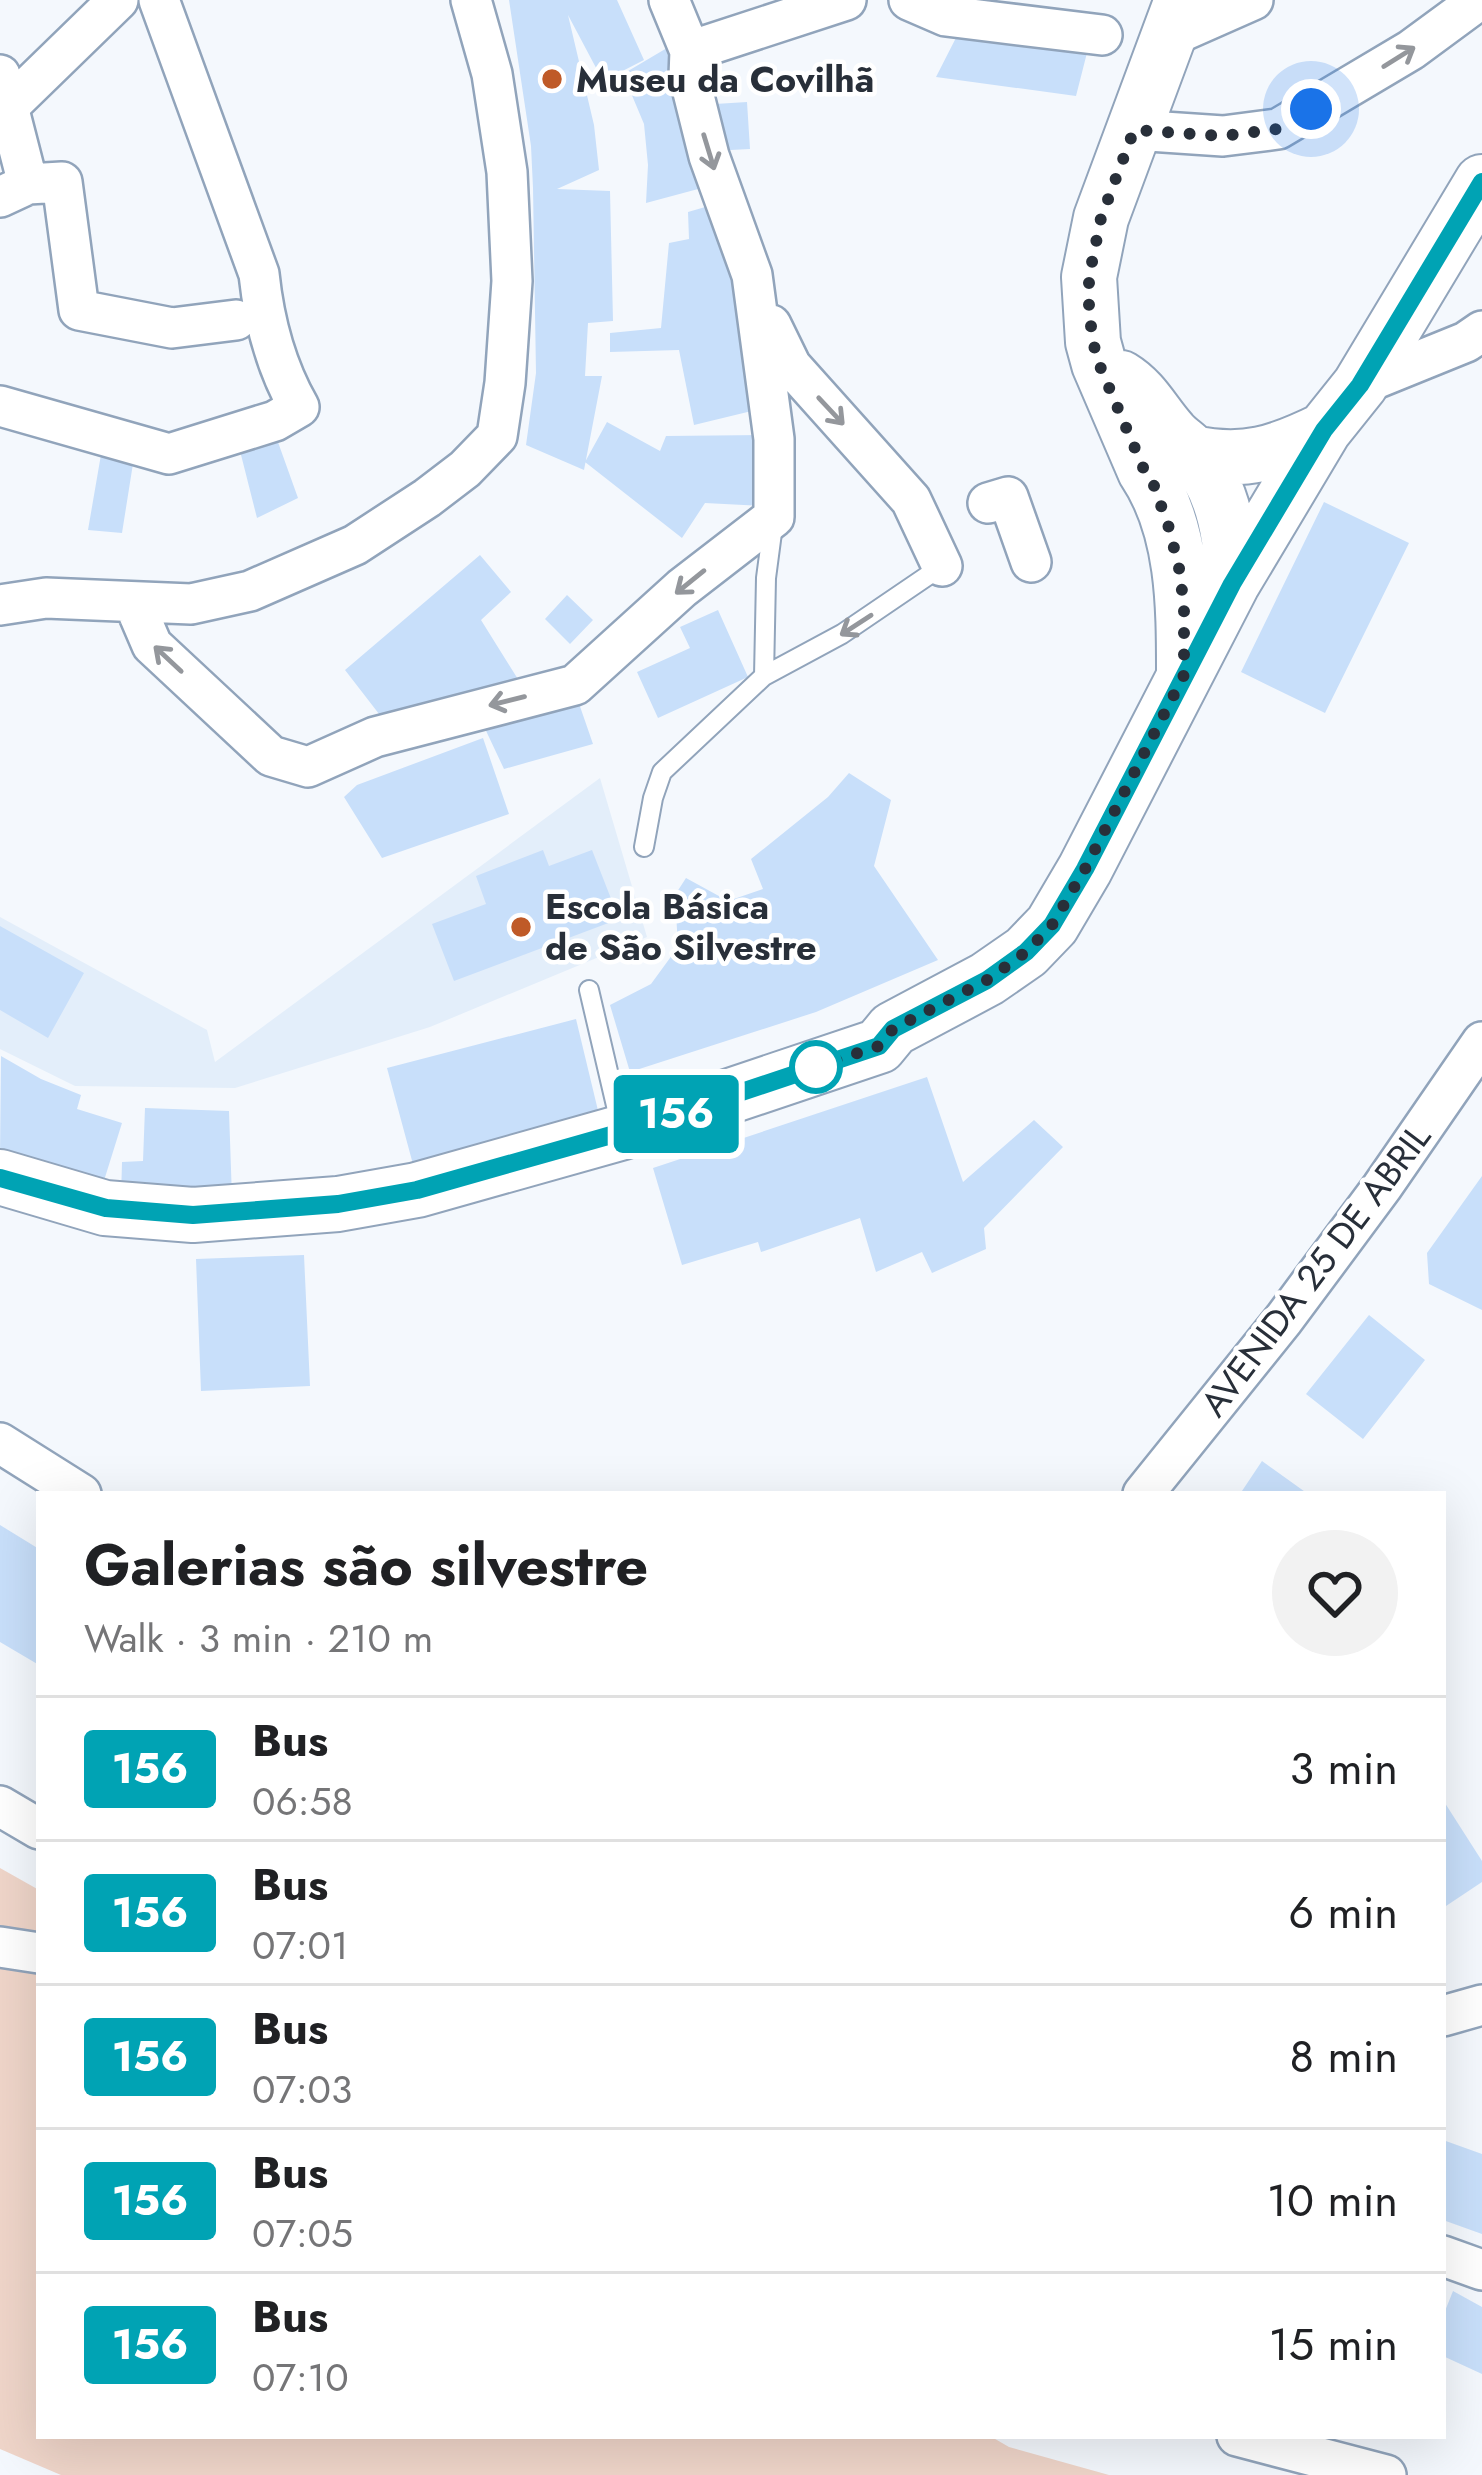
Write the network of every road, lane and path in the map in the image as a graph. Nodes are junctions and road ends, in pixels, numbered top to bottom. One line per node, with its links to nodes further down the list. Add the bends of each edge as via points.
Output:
1 (118, 0): 12 (street)
2 (159, 0): 20 (street, via 259,274 282,378 299,407 169,454)
3 (471, 0): 28 (street, via 507,172 512,281 496,436 465,470 355,545 250,591 191,604)
4 (669, 0): 11 (street)
5 (846, 0): 11 (street)
6 (909, 0): 10 (street, via 946,16)
7 (1253, 0): 9 (street)
8 (1479, 0): 13 (street, one-way to 8, via 1223,136 1278,129)
9 (1174, 19): 13 (main road)
10 (1102, 35)
11 (690, 51): 16 (street, one-way to 16, via 710,156)
12 (4, 91): 15 (street)
13 (1134, 130): 22 (main road, via 1101,218 1090,326 1099,364 1138,388 1172,434)
14 (1482, 182): 19 (main road)
15 (14, 190): 17 (street, via 62,182 79,310 172,328)
16 (752, 275): 24 (street, via 774,439); 27 (street, one-way to 27, via 790,366 911,500)
17 (236, 320)
18 (1482, 331): 19 (street)
19 (1360, 385): 21 (main road)
20 (0, 406)
21 (1315, 446): 22 (main road); 25 (main road)
22 (1173, 468): 25 (main road, via 1209,478); 30 (main road, via 1169,528 1184,606)
23 (988, 502): 26 (street, via 1008,497)
24 (774, 517): 28 (street, one-way to 28, via 575,685 375,737 308,767 271,757 152,645); 31 (lane)
25 (1229, 549): 30 (main road)
26 (1031, 562)
27 (942, 566): 31 (lane, one-way to 31)
28 (134, 603): 29 (street, via 46,598)
29 (0, 605)
30 (1184, 675): 35 (main road, via 1085,869 1026,952 893,1029 879,1046)
31 (764, 676): 32 (lane, via 662,772)
32 (644, 847)
33 (589, 990): 35 (lane)
34 (1482, 1042): 39 (street, AVENIDA 25 DE ABRIL, via 1326,1262)
35 (622, 1132): 36 (main road, via 417,1190 252,1212 106,1208)
36 (0, 1178)
37 (0, 1443): 38 (street)
38 (76, 1491)
39 (1145, 1491)
40 (0, 1806): 41 (street)
41 (36, 1827)
42 (0, 1947): 43 (street)
43 (36, 1953)
44 (1482, 2006): 45 (street)
45 (1446, 2015)
46 (1446, 2256): 47 (street)
47 (1482, 2270)
48 (1248, 2439): 49 (street)
49 (1386, 2475)

